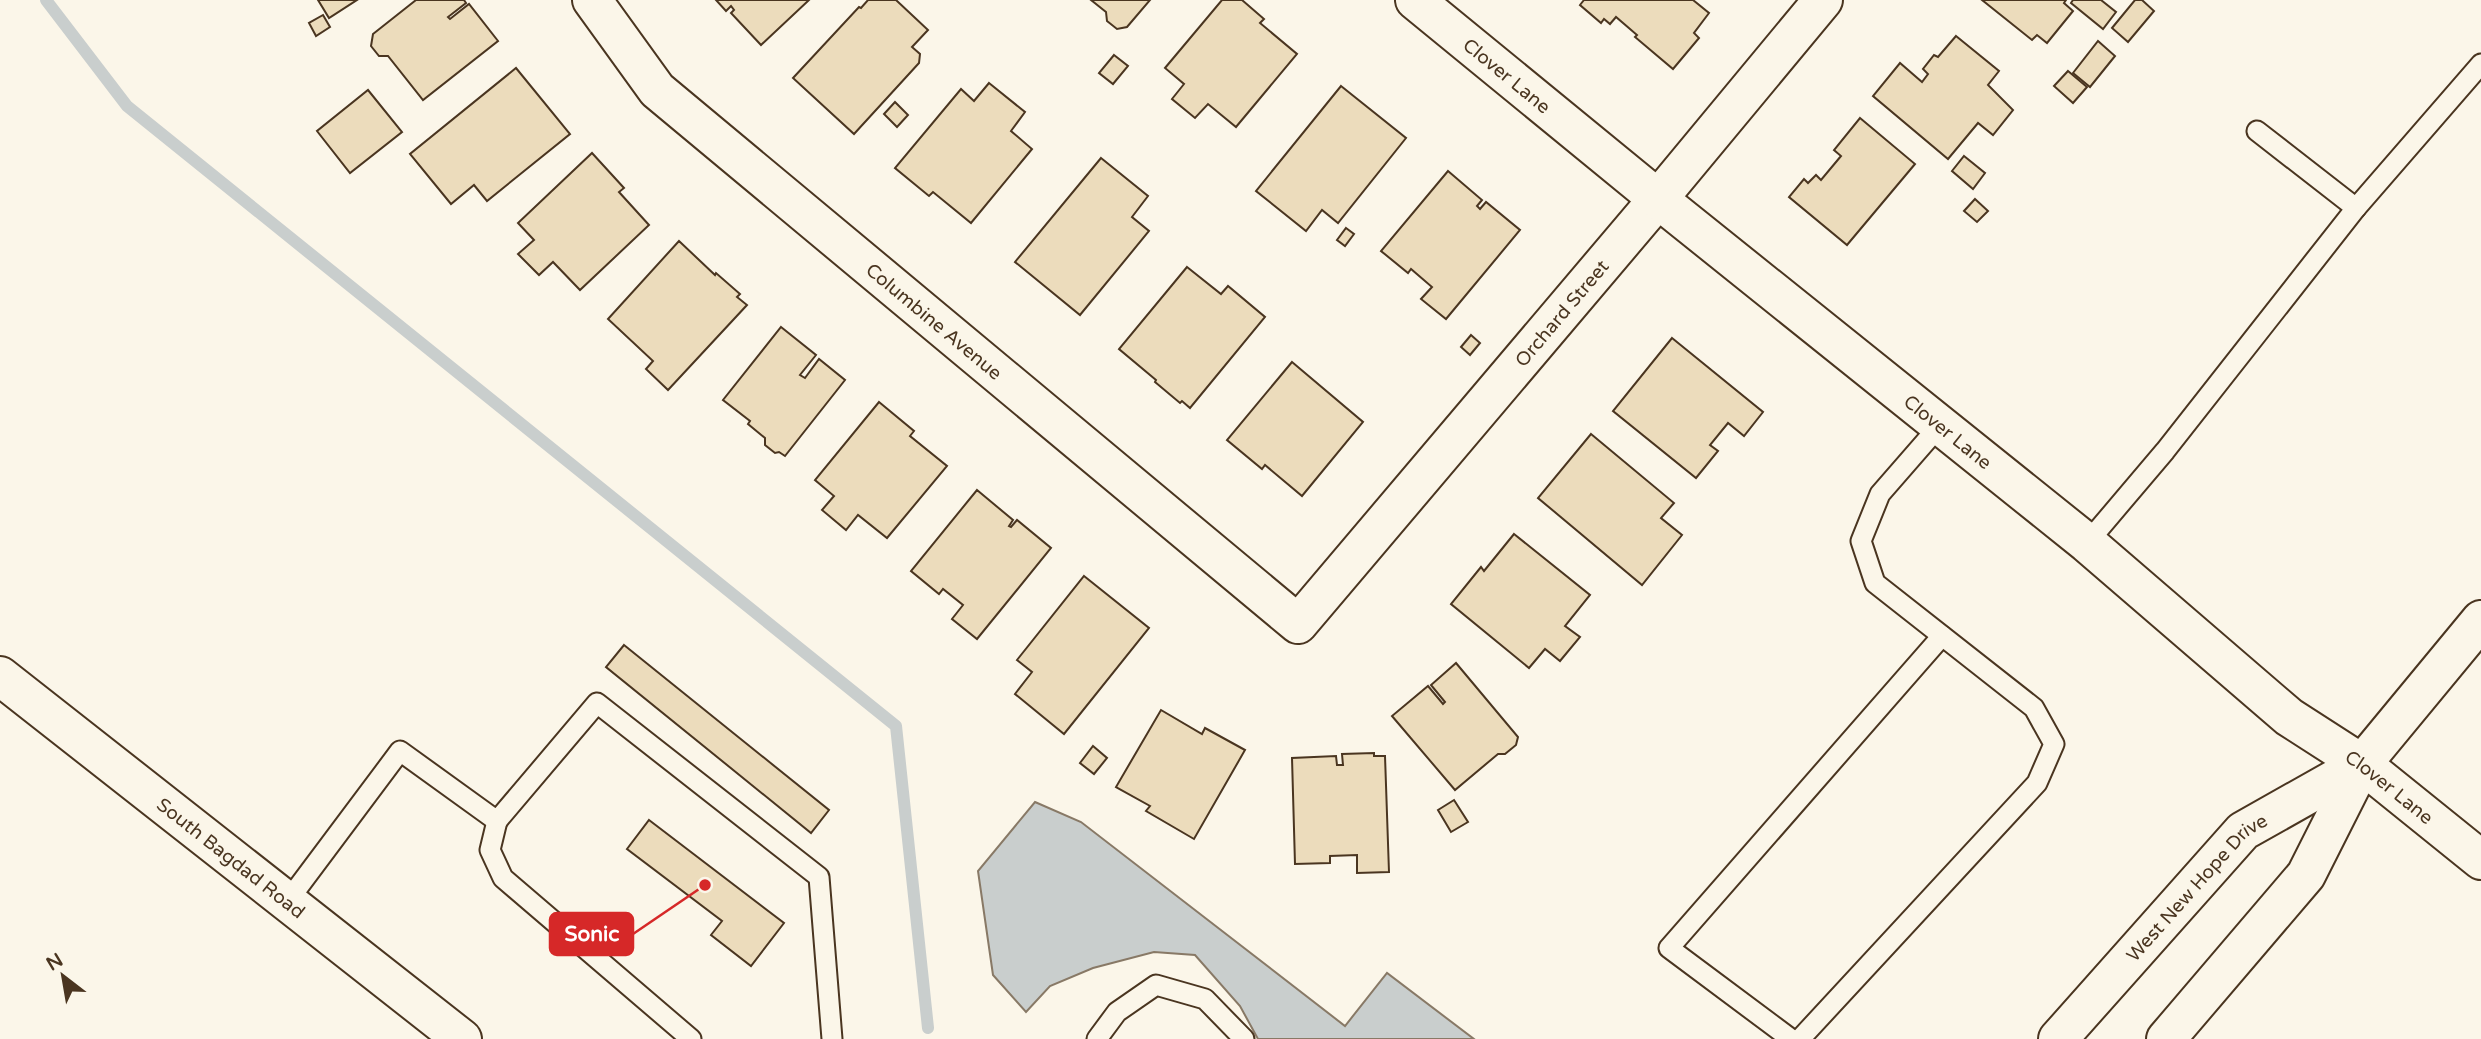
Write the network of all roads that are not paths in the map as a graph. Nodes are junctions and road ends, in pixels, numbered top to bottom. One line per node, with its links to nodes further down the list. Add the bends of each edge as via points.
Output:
1 (592, 0): 11 (street, Columbine Avenue, via 657,90)
2 (1415, 0): 6 (street, Clover Lane)
3 (1823, 0): 6 (street, Orchard Street)
4 (2481, 64): 7 (lane)
5 (2257, 131): 7 (lane)
6 (1658, 199): 8 (street, Clover Lane); 11 (street, Orchard Street)
7 (2356, 208): 9 (lane)
8 (1941, 424): 9 (street, Clover Lane); 12 (lane, via 1880,494 1861,541 1875,583)
9 (2087, 543): 14 (street, Clover Lane, via 2289,717)
10 (2481, 620): 14 (street, West New Hope Drive)
11 (1298, 624)
12 (1942, 636): 23 (lane, via 1669,948); 24 (lane, via 2034,708 2053,744 2037,783)
13 (0, 676): 17 (street, South Bagdad Road)
14 (2362, 764): 16 (street, Clover Lane); 25 (street, West New Hope Drive, via 2244,831); 26 (street, West New Hope Drive, via 2306,875)
15 (496, 821): 17 (lane, via 400,751); 19 (lane, via 490,850 503,877); 20 (lane, via 597,704 819,877)
16 (2481, 860)
17 (287, 902): 18 (street, South Bagdad Road)
18 (462, 1039)
19 (691, 1039)
20 (832, 1039)
21 (1097, 1039): 22 (lane, via 1117,1012 1156,985 1205,999)
22 (1244, 1039)
23 (1791, 1039)
24 (1800, 1039)
25 (2058, 1039)
26 (2166, 1039)

